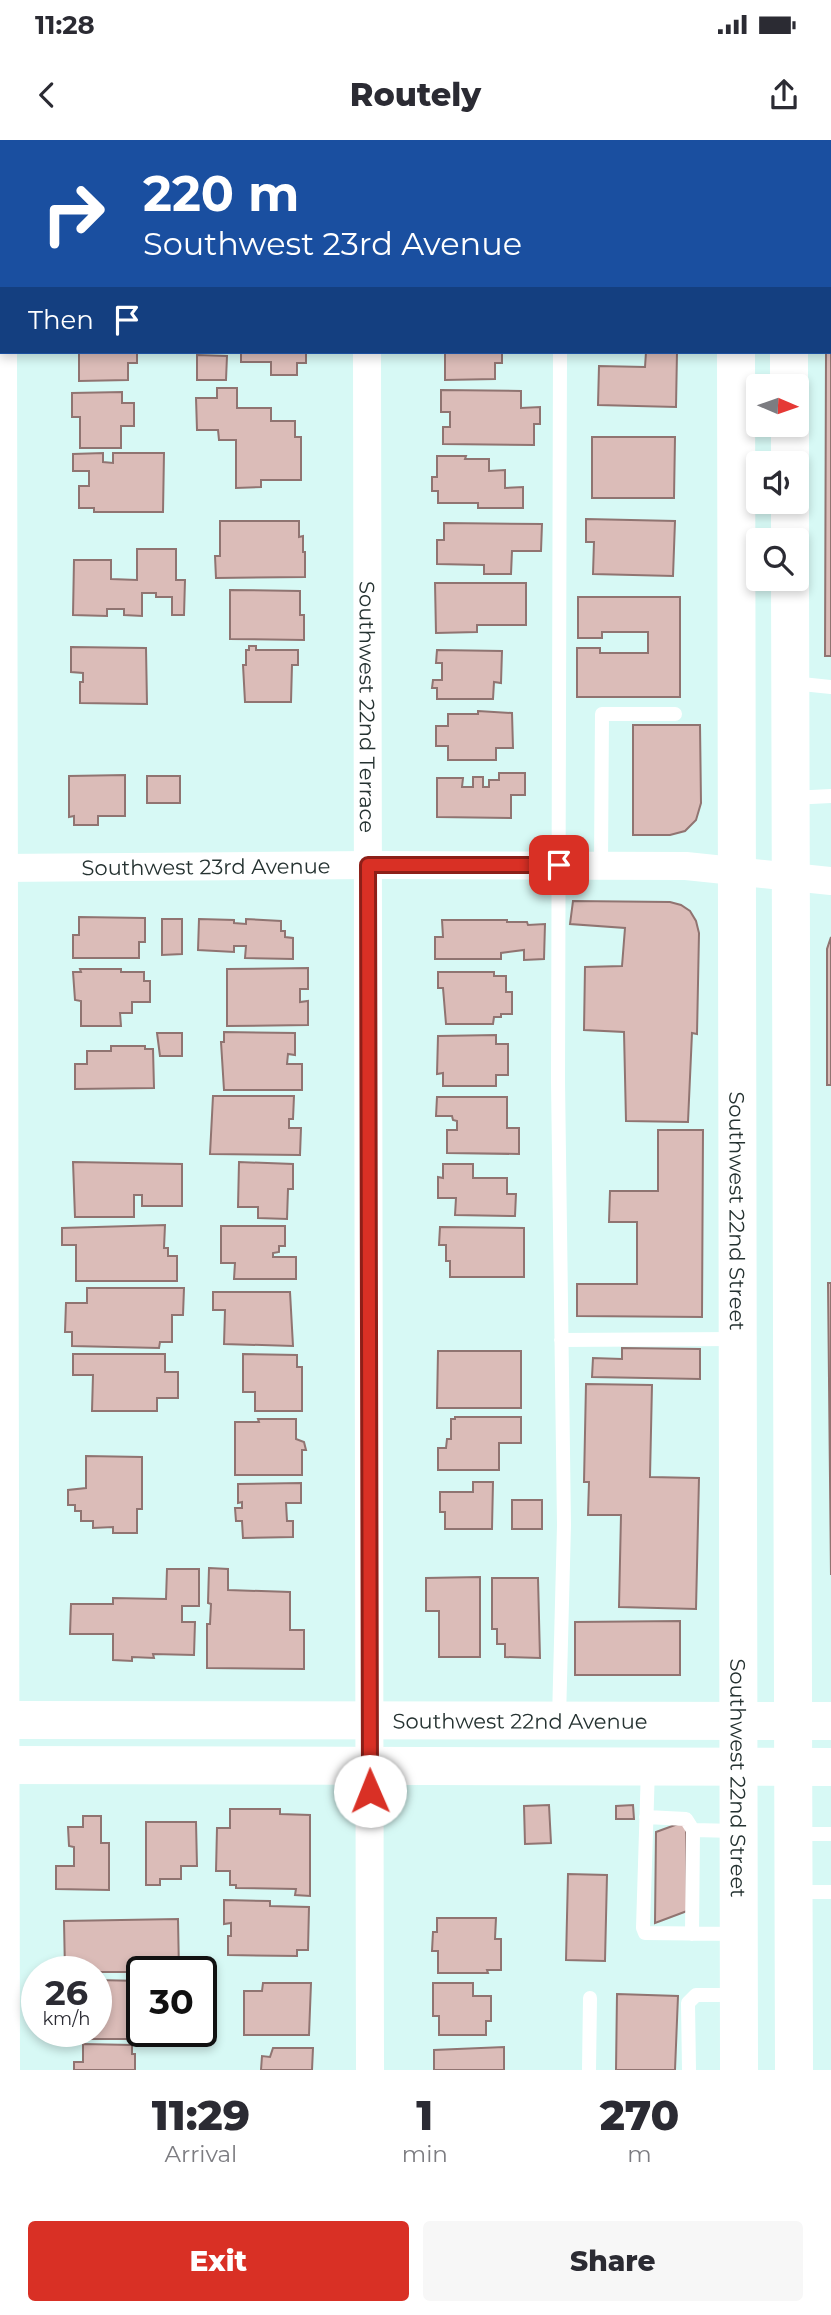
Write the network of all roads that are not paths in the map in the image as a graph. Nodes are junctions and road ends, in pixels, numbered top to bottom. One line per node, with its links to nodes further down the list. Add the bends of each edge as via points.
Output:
1 (3, 354): 16 (street)
2 (367, 354): 13 (street, Southwest 22nd Terrace)
3 (560, 354): 14 (lane)
4 (736, 354): 17 (main road, Southwest 22nd Street)
5 (789, 354): 6 (main road)
6 (789, 374)
7 (790, 591): 8 (main road)
8 (790, 683): 9 (lane); 12 (main road)
9 (831, 688)
10 (675, 715): 15 (lane, via 603,715)
11 (831, 796): 12 (lane)
12 (791, 798): 18 (main road)
13 (368, 865): 14 (street, Southwest 23rd Avenue); 16 (street, Southwest 23rd Avenue); 23 (street, Southwest 22nd Terrace)
14 (559, 865): 15 (street, Southwest 23rd Avenue); 21 (lane)
15 (601, 865): 17 (street, Southwest 23rd Avenue)
16 (2, 867): 22 (street)
17 (737, 872): 18 (street, Southwest 23rd Avenue); 20 (main road, Southwest 22nd Street)
18 (791, 877): 19 (street, Southwest 23rd Avenue); 25 (main road)
19 (831, 881)
20 (738, 1339): 21 (lane); 26 (main road, Southwest 22nd Street)
21 (561, 1340): 24 (lane, via 564,1525)
22 (3, 1720): 23 (main road, Southwest 22nd Avenue); 28 (street)
23 (368, 1720): 24 (main road, Southwest 22nd Avenue); 29 (street, Southwest 22nd Terrace)
24 (559, 1720): 26 (main road, Southwest 22nd Avenue)
25 (793, 1720): 26 (main road, Southwest 22nd Avenue); 27 (main road, Southwest 22nd Avenue); 32 (main road)
26 (738, 1721): 31 (main road, Southwest 22nd Street)
27 (831, 1721)
28 (3, 1765): 29 (main road); 45 (street)
29 (369, 1766): 30 (main road); 46 (street, Southwest 22nd Terrace)
30 (648, 1767): 31 (main road); 34 (lane)
31 (739, 1768): 32 (main road); 36 (main road, Southwest 22nd Street)
32 (793, 1768): 33 (main road); 38 (main road)
33 (831, 1768)
34 (646, 1817): 35 (lane, via 686,1819); 41 (lane, via 643,1928 645,1933)
35 (693, 1830): 36 (lane); 41 (lane)
36 (739, 1831): 42 (main road, Southwest 22nd Street)
37 (831, 1833): 38 (lane)
38 (793, 1834): 39 (main road)
39 (793, 1892): 40 (lane); 50 (main road)
40 (831, 1892)
41 (692, 1934): 42 (lane)
42 (739, 1934): 43 (main road, Southwest 22nd Street)
43 (739, 1995): 48 (lane, via 696,1995 688,2003); 49 (main road, Southwest 22nd Street)
44 (590, 1998): 47 (lane)
45 (6, 2070)
46 (370, 2070)
47 (589, 2070)
48 (689, 2070)
49 (739, 2070)
50 (794, 2070)

